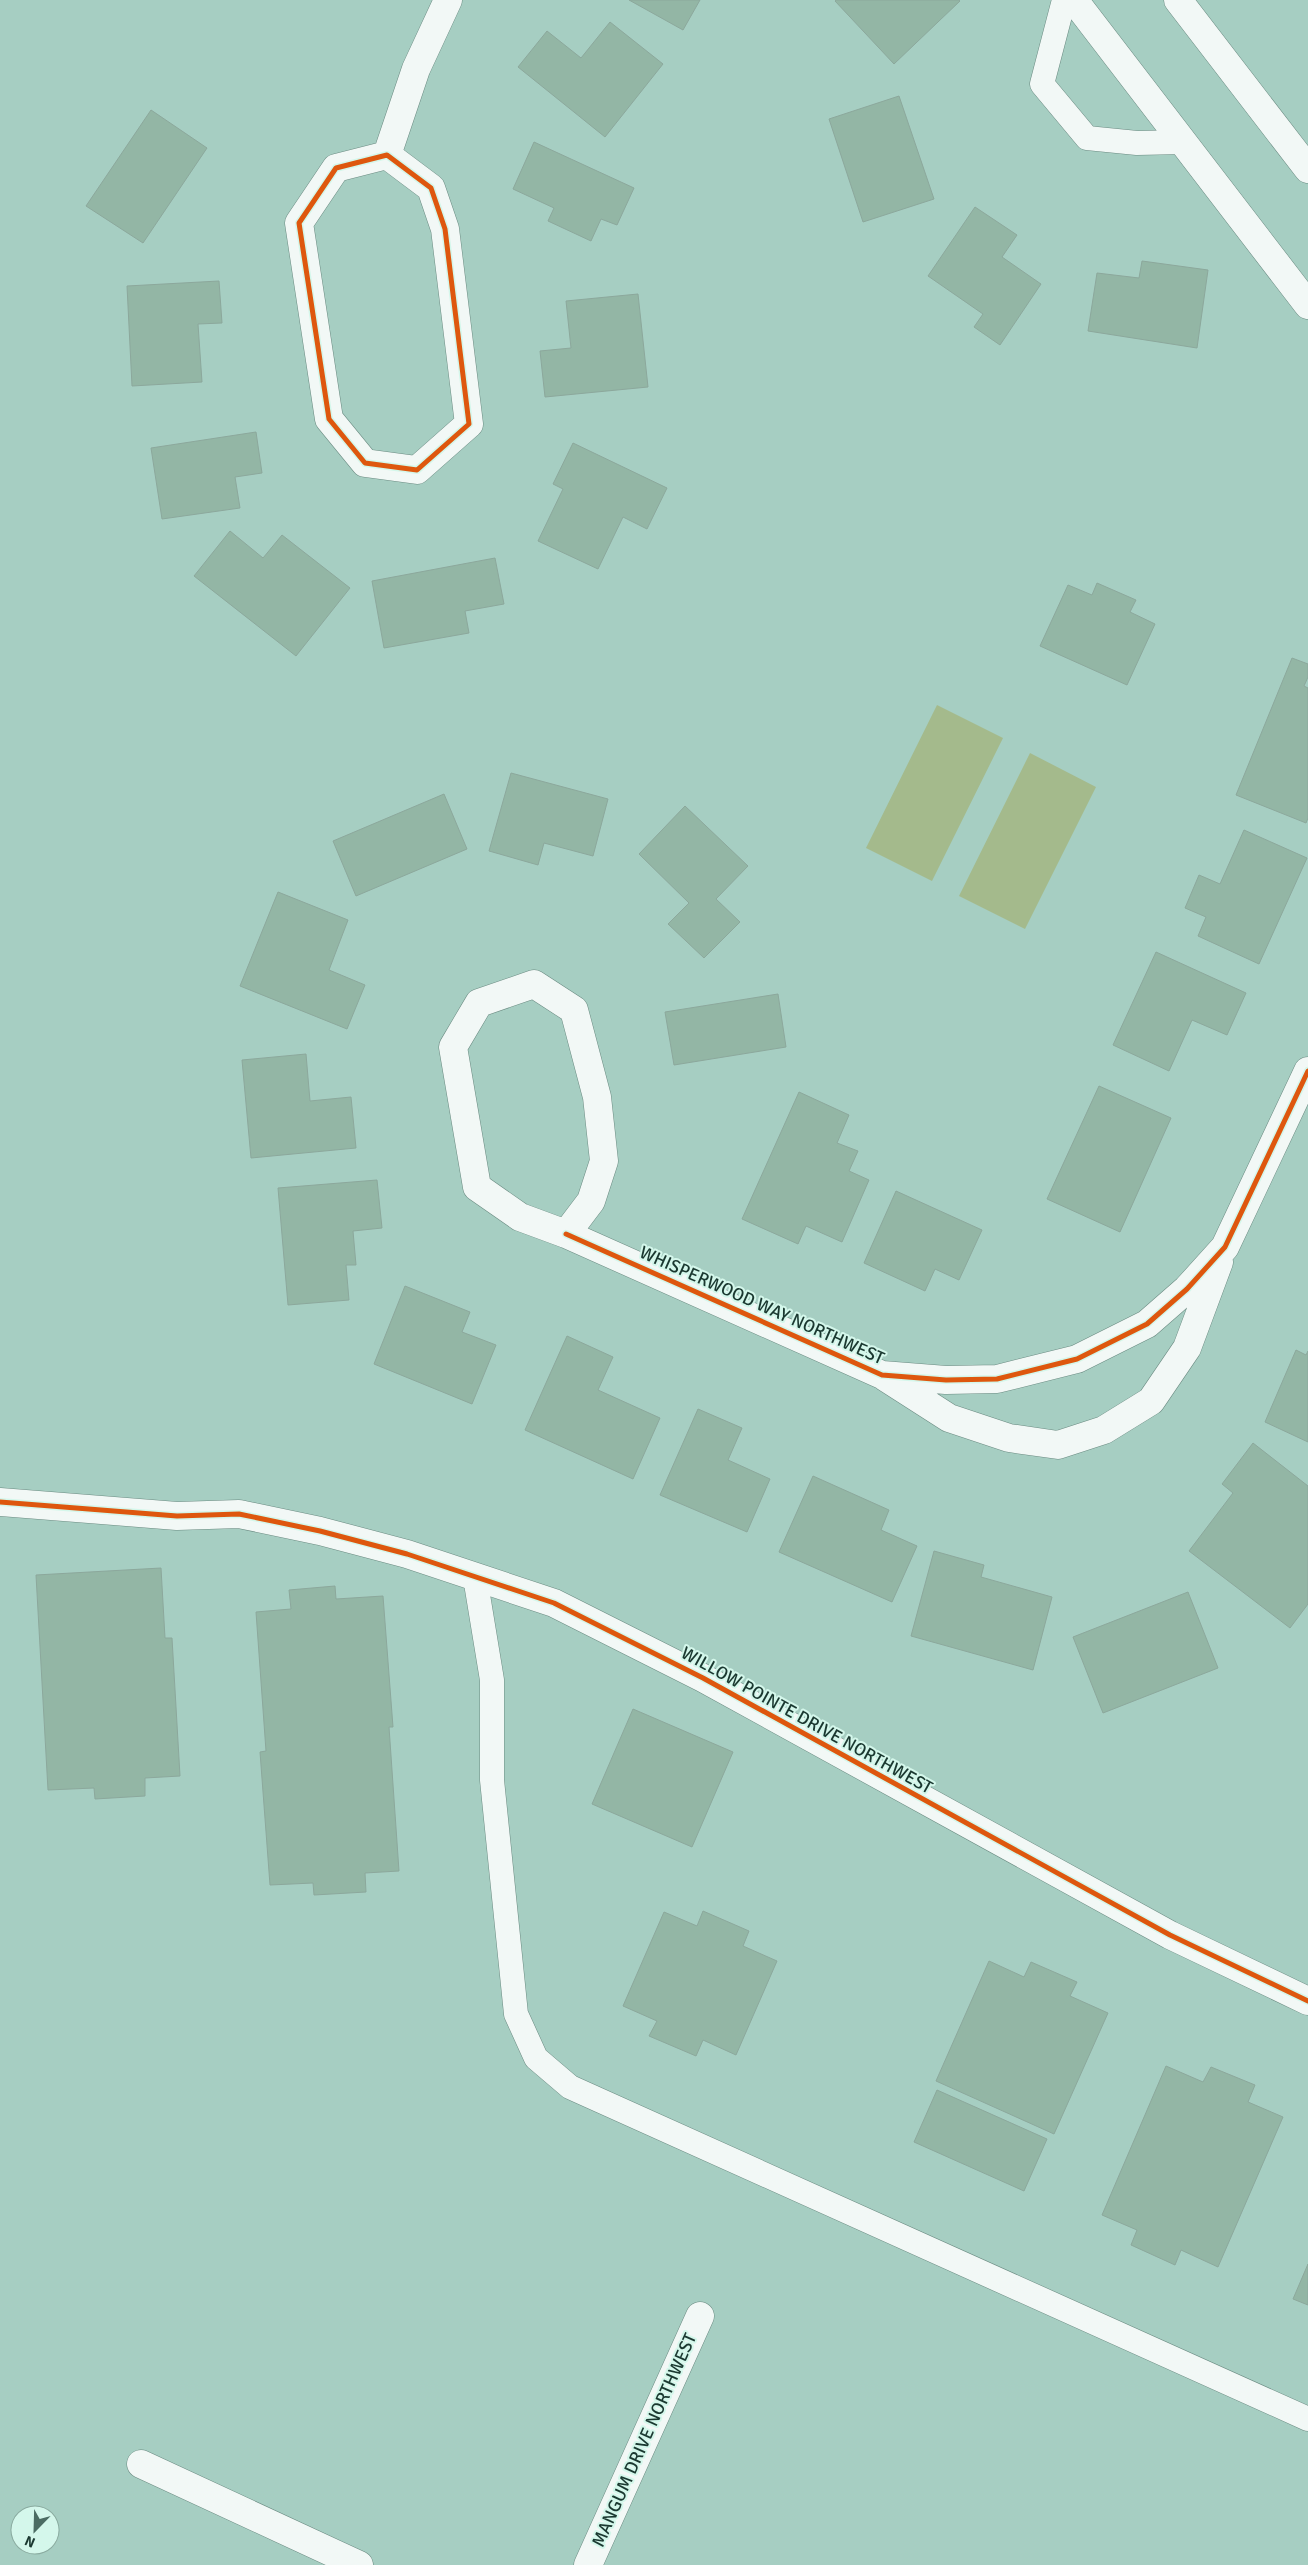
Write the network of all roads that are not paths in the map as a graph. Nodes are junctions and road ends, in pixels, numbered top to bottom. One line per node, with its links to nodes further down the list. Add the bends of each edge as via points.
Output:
1 (448, 0): 6 (street, via 416,69)
2 (1064, 0): 5 (lane, via 1042,84 1088,138 1137,143)
3 (1074, 0): 5 (street)
4 (1178, 0): 7 (street)
5 (1184, 142): 8 (street)
6 (387, 156): 6 (street, via 431,188 445,229 469,424 417,470 365,463 329,419 299,223 336,168)
7 (1308, 169)
8 (1308, 305)
9 (1308, 1071): 11 (street, WHISPERWOOD WAY NORTHWEST)
10 (566, 1234): 10 (street, WHISPERWOOD WAY NORTHWEST, via 591,1201 604,1161 597,1097 574,1010 534,984 479,1003 453,1047 477,1187 520,1217); 12 (street, WHISPERWOOD WAY NORTHWEST)
11 (1225, 1247): 12 (street, WHISPERWOOD WAY NORTHWEST, via 1187,1289 1147,1324 1077,1359 997,1379 946,1380); 12 (street, via 1186,1348 1150,1402 1104,1430 1058,1445 1009,1438 949,1418)
12 (882, 1375)
13 (0, 1502): 14 (street, WILLOW POINTE DRIVE NORTHWEST, via 177,1516 239,1514 340,1536)
14 (475, 1577): 15 (street, WILLOW POINTE DRIVE NORTHWEST, via 554,1603 703,1678 1170,1934); 17 (lane, via 492,1680 492,1780 516,2014 536,2058 570,2087)
15 (1308, 2001)
16 (700, 2316): 20 (street, MANGUM DRIVE NORTHWEST)
17 (1308, 2419)
18 (141, 2464): 19 (street)
19 (359, 2565)
20 (588, 2565)

